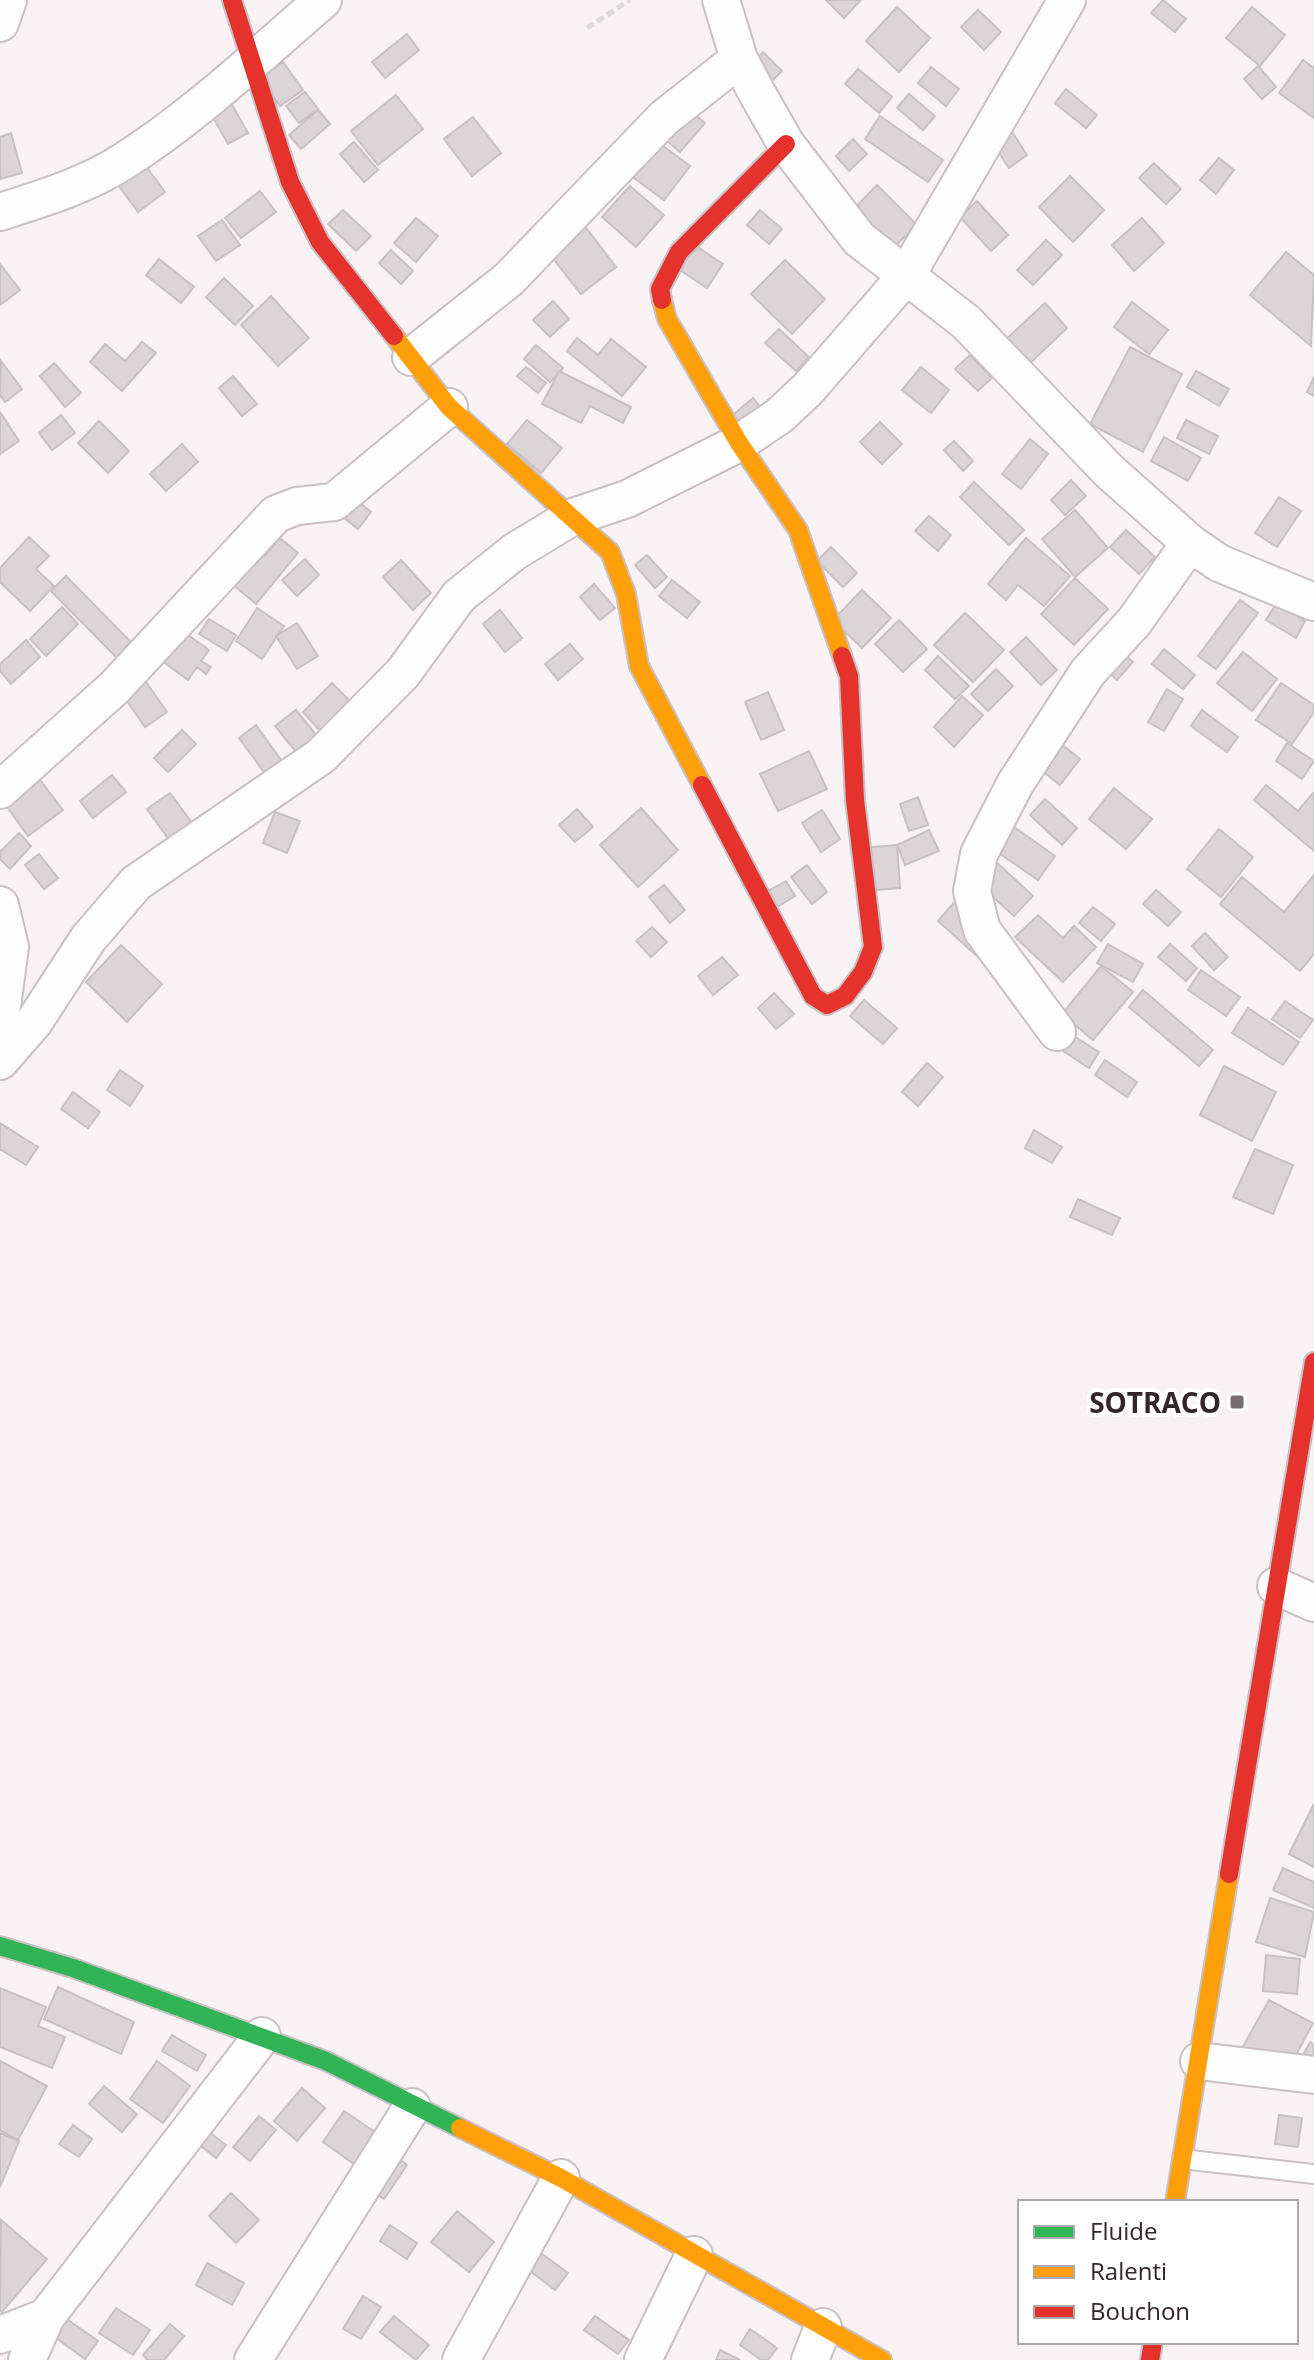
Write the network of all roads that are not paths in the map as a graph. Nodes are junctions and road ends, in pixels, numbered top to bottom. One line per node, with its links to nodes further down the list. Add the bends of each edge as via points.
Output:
1 (232, 0): 5 (street)
2 (323, 0): 5 (street)
3 (1067, 0): 8 (street)
4 (735, 22): 6 (street); 9 (street, via 664,118 509,279)
5 (252, 62): 7 (street, via 123,162); 9 (street, via 290,182 320,242)
6 (786, 144): 8 (street, via 859,239); 11 (street, via 679,252 660,289 667,319)
7 (0, 212)
8 (906, 276): 11 (street, via 808,389); 13 (street, via 966,322 1109,471)
9 (411, 357): 10 (street)
10 (449, 407): 12 (street); 15 (street, via 334,502 276,514 114,688)
11 (739, 443): 12 (street, via 627,499); 12 (street, via 798,530 849,676 855,800 873,947 845,996 827,1005 813,996 645,680 620,572 610,552)
12 (570, 518): 19 (street, via 514,552 459,596 403,673 321,756 136,883 88,939 34,1022)
13 (1190, 543): 14 (street, via 1219,563); 18 (street, via 1134,622 1088,672 1015,784 979,854 972,891 982,930)
14 (1314, 602)
15 (0, 790)
16 (0, 905): 17 (street, via 10,947)
17 (0, 1021)
18 (1057, 1032)
19 (0, 1061)
20 (1314, 1362): 21 (street)
21 (1276, 1586): 22 (street); 25 (street)
22 (1314, 1603)
23 (0, 1946): 24 (street)
24 (262, 2036): 27 (street, via 326,2061); 33 (street)
25 (1199, 2061): 26 (street); 28 (street)
26 (1314, 2075)
27 (412, 2107): 30 (street); 37 (street)
28 (1182, 2159): 29 (lane); 31 (street)
29 (1314, 2174)
30 (561, 2178): 32 (street); 38 (street)
31 (1175, 2200)
32 (694, 2255): 34 (street); 39 (street)
33 (46, 2317): 35 (street); 36 (street)
34 (823, 2327): 40 (street); 41 (street)
35 (0, 2335)
36 (27, 2360)
37 (253, 2360)
38 (461, 2360)
39 (643, 2360)
40 (810, 2360)
41 (882, 2360)

